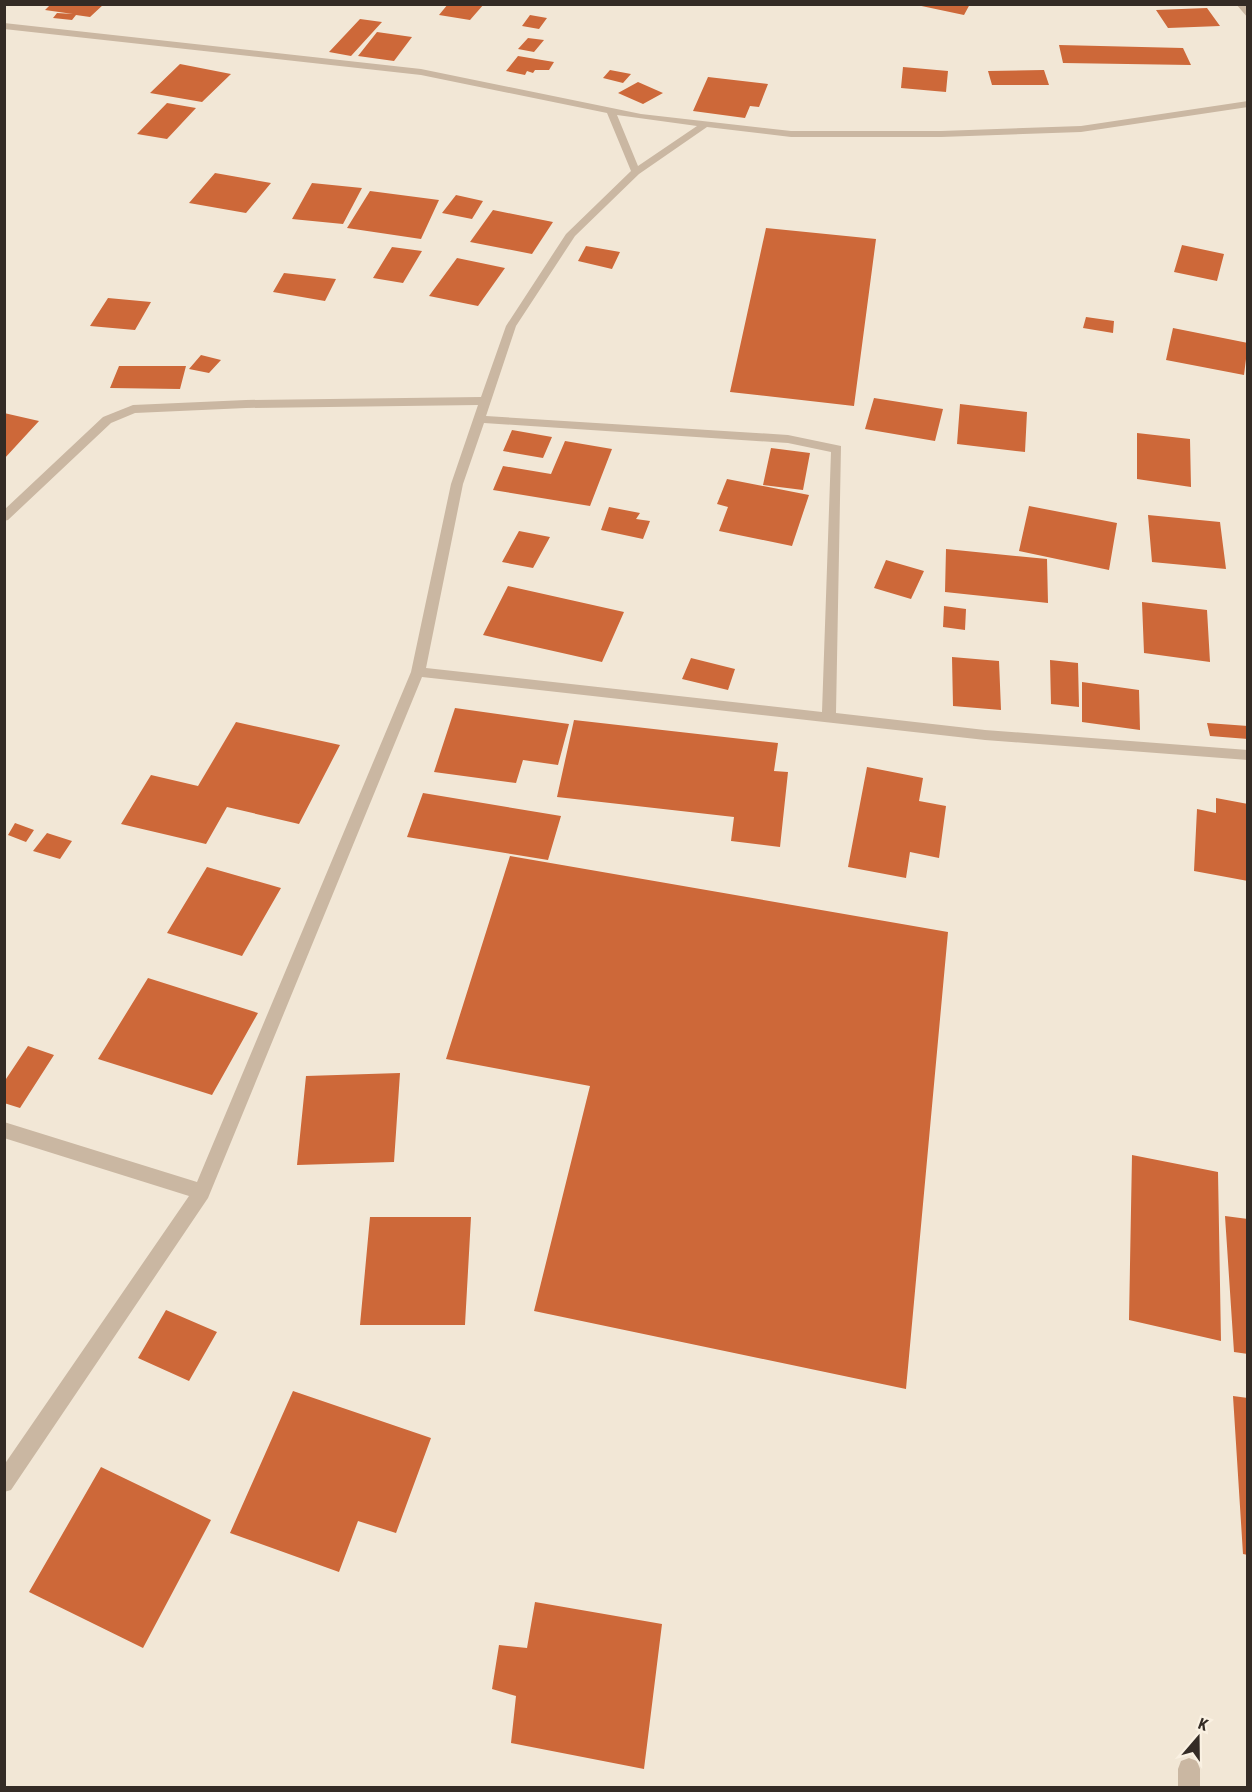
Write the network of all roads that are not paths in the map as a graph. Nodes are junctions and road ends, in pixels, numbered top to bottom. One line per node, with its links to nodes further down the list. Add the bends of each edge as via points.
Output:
1 (1240, 4): 2 (street)
2 (1248, 16)
3 (4, 26): 5 (street, via 421,72)
4 (1248, 104): 6 (street, via 1081,129 791,134)
5 (611, 111): 6 (street); 7 (street)
6 (706, 124): 7 (street)
7 (636, 172): 8 (street, via 571,234 511,326)
8 (485, 401): 9 (street); 10 (street, via 134,409 107,420)
9 (479, 419): 11 (street, via 457,484); 12 (street, via 788,439 837,449)
10 (4, 517)
11 (418, 672): 12 (street); 15 (street)
12 (829, 718): 13 (street, via 985,735)
13 (1248, 755)
14 (4, 1130): 15 (street)
15 (202, 1192): 16 (street)
16 (4, 1483)

